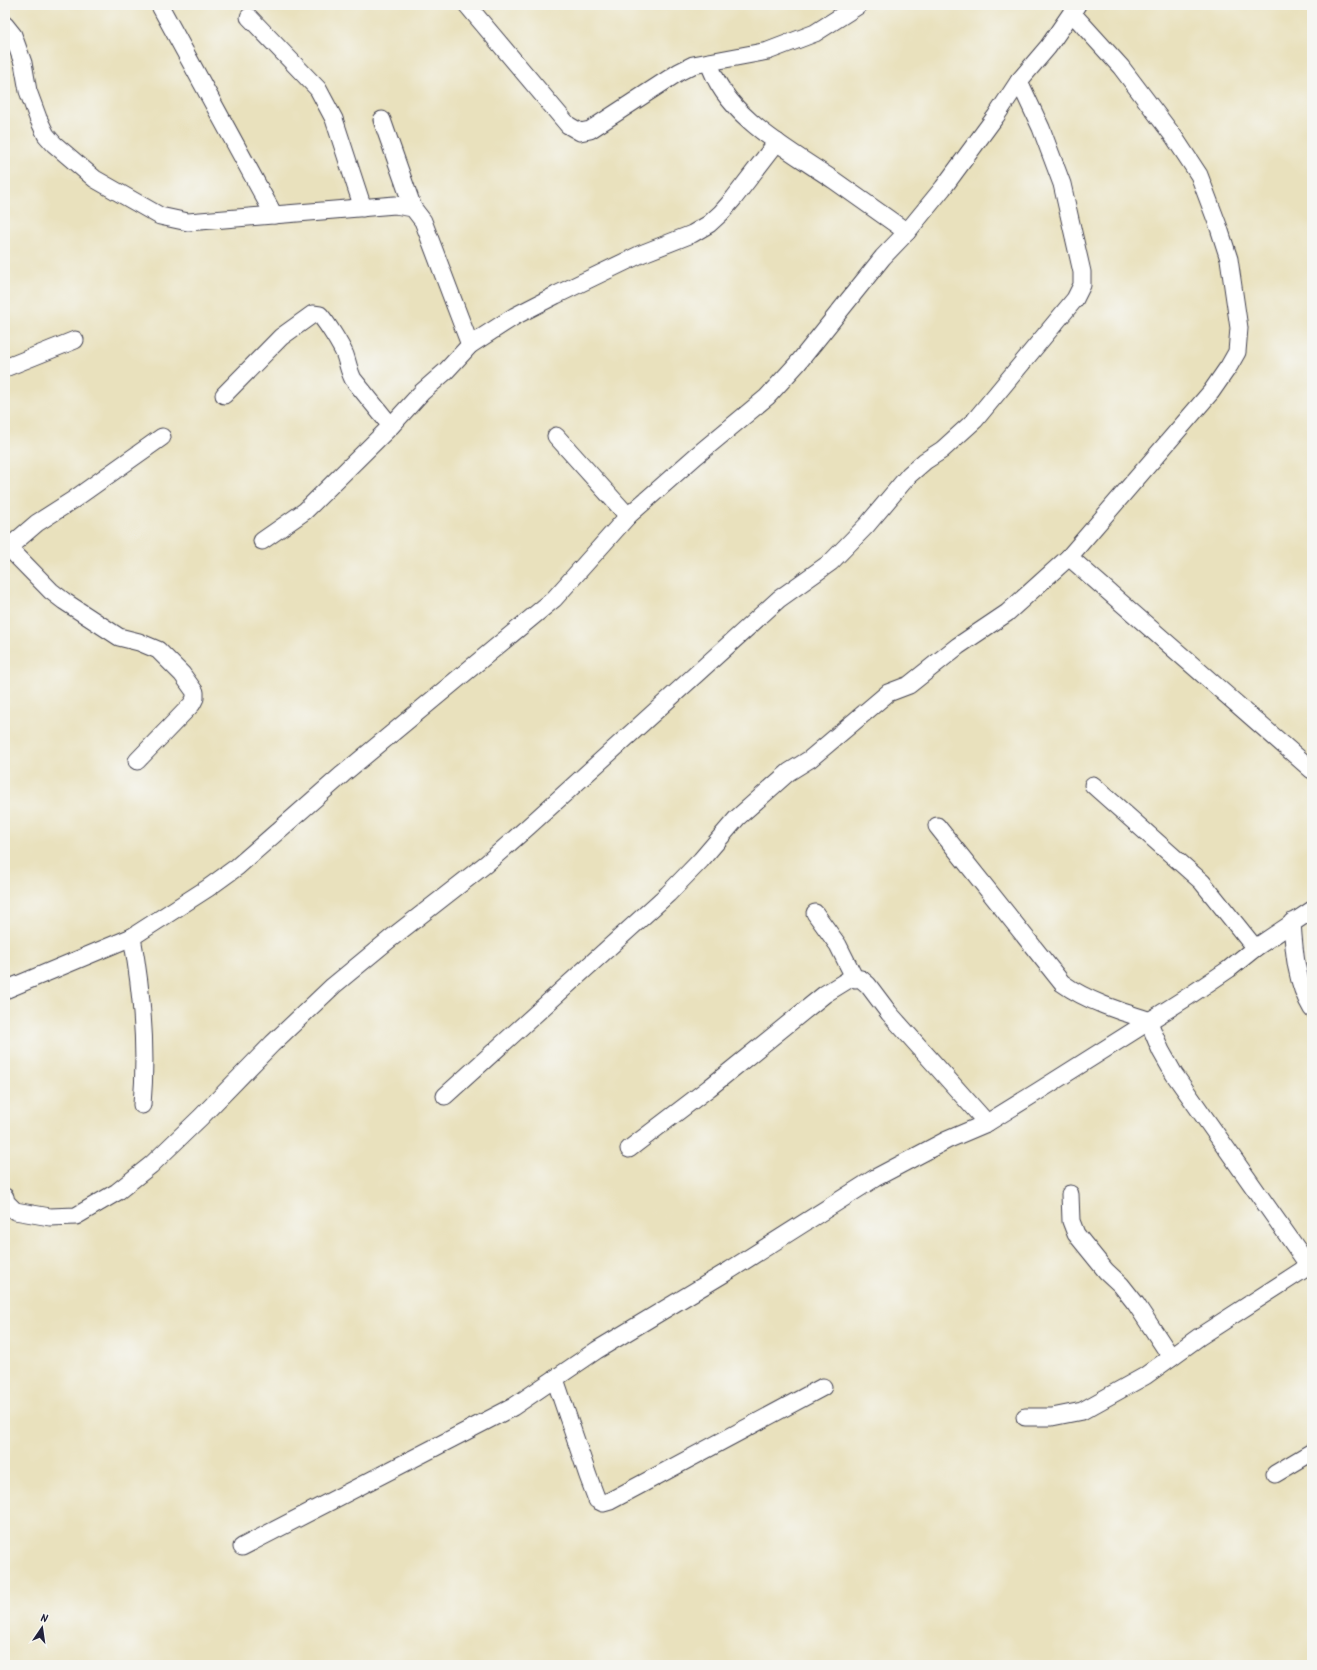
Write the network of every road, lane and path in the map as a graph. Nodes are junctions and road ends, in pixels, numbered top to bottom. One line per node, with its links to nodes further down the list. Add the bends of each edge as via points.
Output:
1 (467, 5): 7 (street, via 568,125 580,132 590,130 679,72 693,65)
2 (859, 5): 7 (street, via 815,32 768,51)
3 (160, 6): 13 (street)
4 (1075, 9): 8 (street, via 1048,47); 25 (street, via 1174,137 1199,176 1229,259 1239,328 1237,352 1211,392)
5 (250, 17): 11 (street, via 318,89 334,119)
6 (5, 25): 13 (street, via 13,35 23,63 28,91 46,135 95,179 160,216 188,222)
7 (709, 62): 10 (street, via 727,97 740,113)
8 (1019, 81): 14 (street, via 992,122); 44 (street, via 1041,128 1062,184 1081,266 1082,285 1075,299 975,420 909,475 867,525 831,562 779,599 486,864 334,986 272,1044 157,1160 117,1192 76,1216 50,1217 15,1211 6,1202)
9 (382, 120): 12 (street)
10 (776, 142): 14 (street); 16 (street, via 734,198 708,224 692,234 641,254 556,295 515,316)
11 (363, 208): 12 (street, via 395,205); 13 (street)
12 (413, 208): 16 (street, via 423,221)
13 (274, 215)
14 (907, 232): 22 (street, via 883,257 798,363 767,397)
15 (75, 340): 17 (street)
16 (470, 345): 19 (street)
17 (5, 368)
18 (224, 394): 19 (street, via 282,337 313,314 320,315 344,354 353,379)
19 (391, 426): 23 (street, via 305,511)
20 (556, 436): 22 (street)
21 (162, 437): 24 (street)
22 (628, 516): 33 (street, via 554,599 343,774 237,867)
23 (262, 541)
24 (7, 545): 26 (street, via 64,601 119,637 158,650 182,674 195,692 192,704)
25 (1069, 557): 27 (street); 39 (street, via 1006,612 909,685 888,693 810,759 789,772 737,818 668,894)
26 (137, 760)
27 (1310, 764)
28 (1093, 785): 34 (street, via 1202,882)
29 (937, 826): 38 (street, via 1062,983 1099,1002)
30 (1312, 910): 32 (street)
31 (815, 913): 35 (street, via 838,945)
32 (1292, 922): 34 (street); 37 (street, via 1294,956 1300,983)
33 (132, 937): 36 (street); 40 (street, via 142,1009)
34 (1255, 948): 38 (street, via 1223,973)
35 (855, 979): 41 (street, via 861,979 868,985 889,1013); 42 (street, via 851,978 825,994 709,1088)
36 (5, 990)
37 (1312, 1009)
38 (1148, 1020): 41 (street); 45 (street, via 1161,1052 1174,1074)
39 (445, 1096)
40 (142, 1104)
41 (987, 1123): 47 (street, via 947,1140 875,1178 597,1350)
42 (628, 1149)
43 (1070, 1194): 46 (street, via 1072,1221 1076,1234 1136,1304)
44 (5, 1197)
45 (1310, 1265): 46 (street)
46 (1171, 1357): 49 (street, via 1145,1376 1082,1412 1052,1417)
47 (555, 1379): 48 (street, via 597,1500 603,1503); 52 (street, via 513,1407)
48 (823, 1387)
49 (1026, 1417)
50 (1312, 1452): 51 (street)
51 (1275, 1474)
52 (242, 1547)

